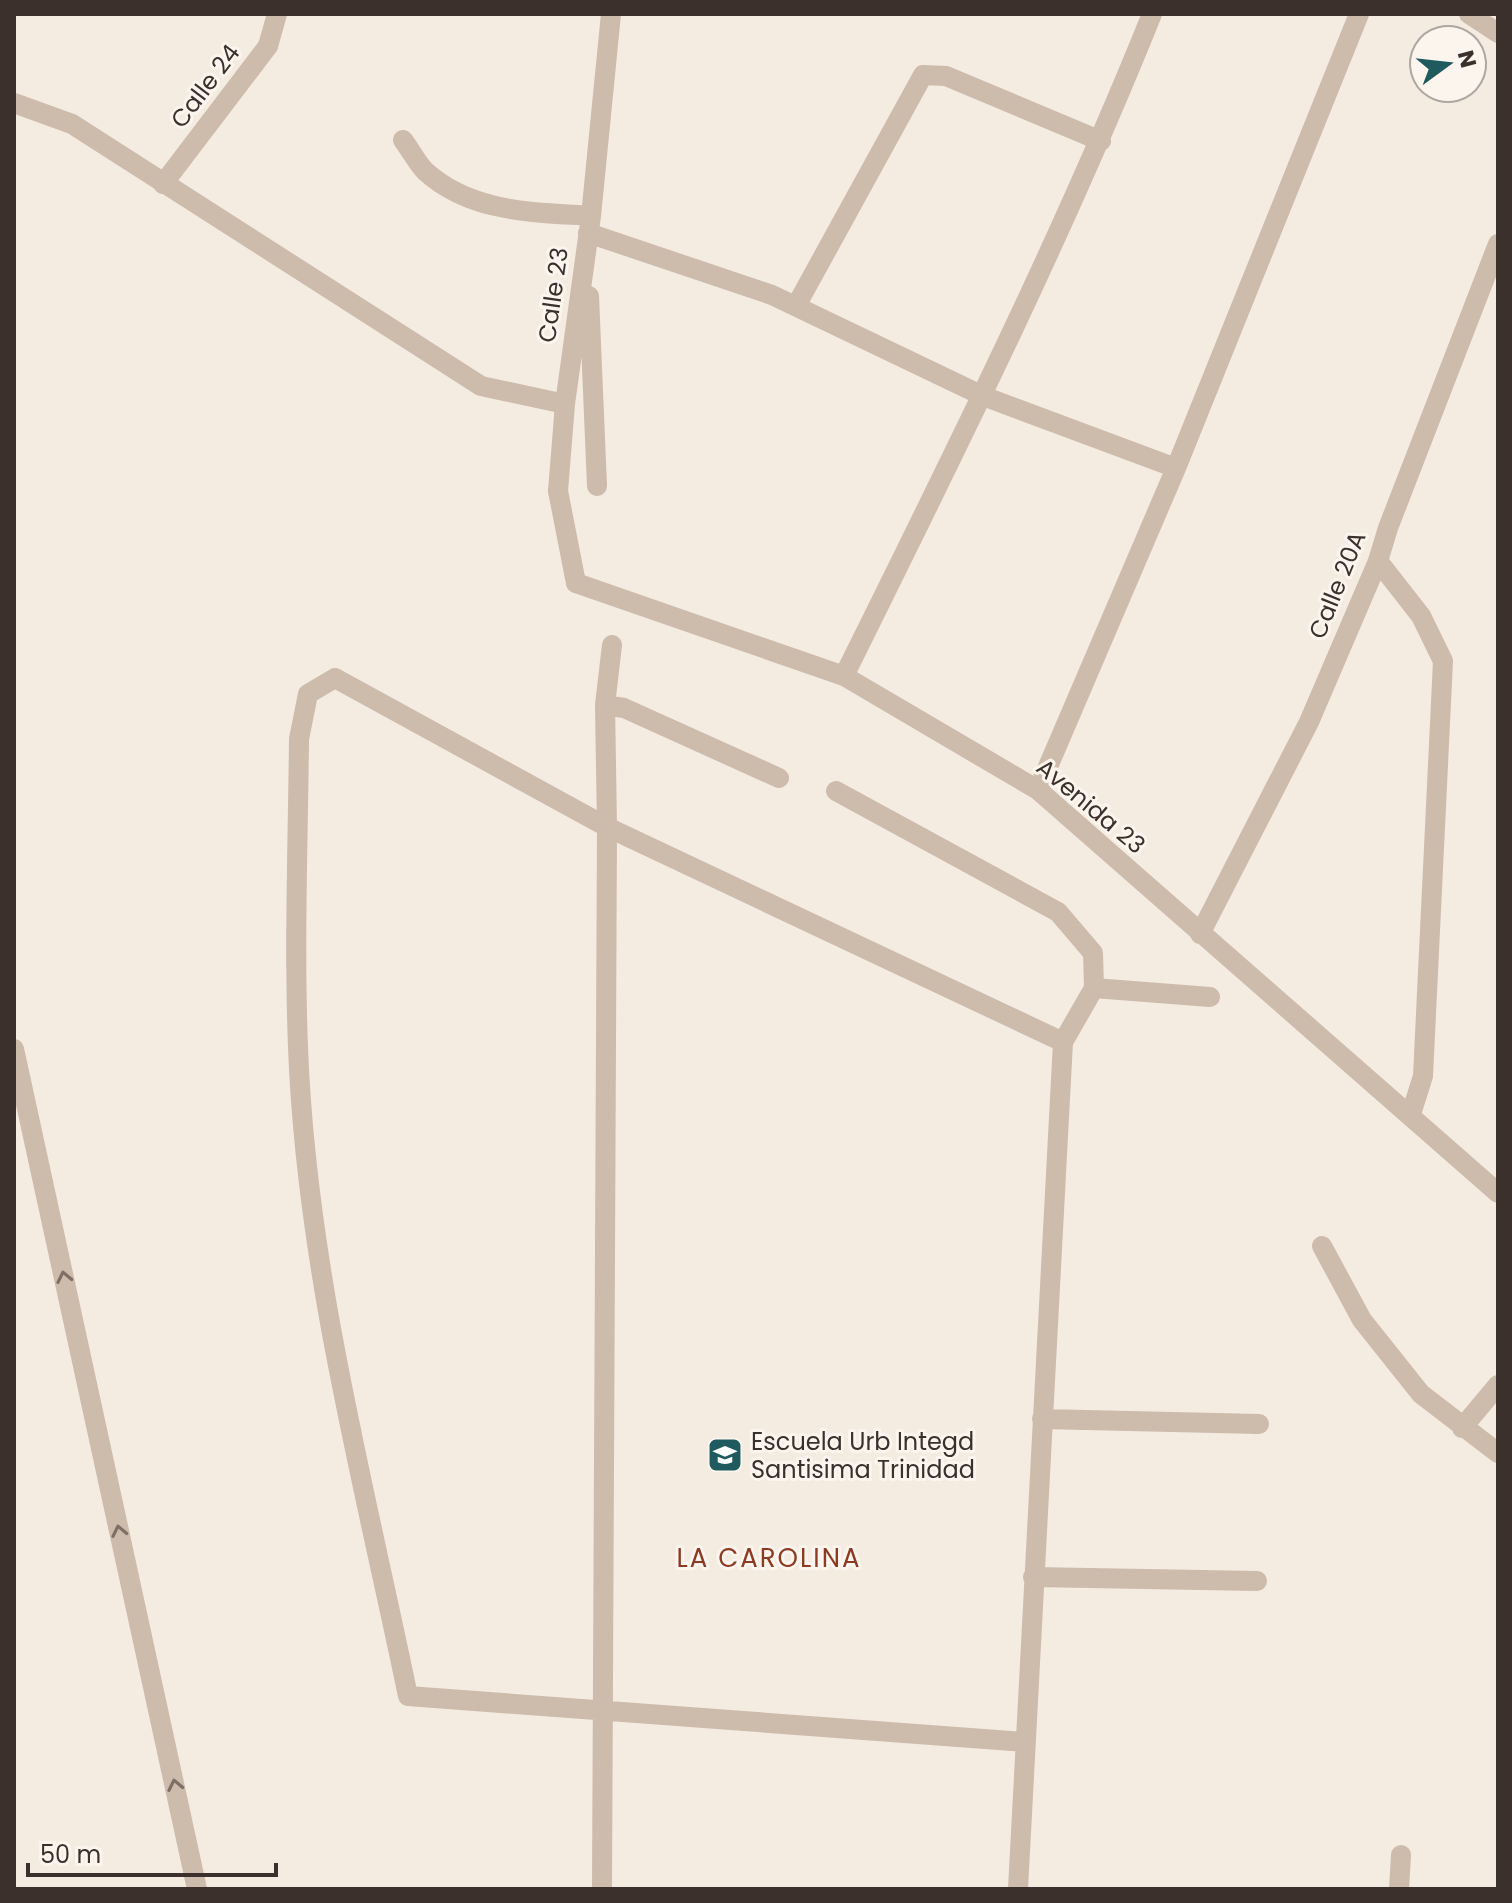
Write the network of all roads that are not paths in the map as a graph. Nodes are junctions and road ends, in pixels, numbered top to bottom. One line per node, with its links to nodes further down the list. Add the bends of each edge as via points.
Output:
1 (277, 14): 10 (street, Calle 24, via 268,46)
2 (611, 14): 11 (street, Calle 23)
3 (1152, 14): 9 (street)
4 (1359, 14): 17 (street)
5 (1469, 14): 6 (street)
6 (1498, 33)
7 (14, 103): 10 (street, via 72,124)
8 (403, 140): 11 (street, via 425,170 468,198)
9 (1101, 141): 14 (street, via 946,76 923,75); 15 (street)
10 (163, 184): 16 (street, via 481,386)
11 (590, 225): 13 (street, Calle 23); 14 (street)
12 (1498, 244): 19 (street, Calle 20A)
13 (583, 273): 16 (street, Calle 23); 18 (street, via 589,298)
14 (796, 306): 15 (street)
15 (983, 396): 17 (street); 22 (street)
16 (565, 404): 20 (street, Calle 23, via 558,491)
17 (1176, 468): 25 (street)
18 (597, 486)
19 (1378, 561): 28 (street, Calle 20A, via 1309,722); 33 (street, via 1421,616 1443,661 1423,1076)
20 (576, 583): 22 (street, Avenida 23)
21 (612, 645): 23 (street)
22 (844, 676): 25 (street, Avenida 23)
23 (605, 705): 24 (street, via 624,708); 27 (street)
24 (779, 778)
25 (1038, 790): 28 (street, Avenida 23)
26 (836, 791): 29 (street, via 1058,912 1093,953)
27 (607, 827): 31 (street); 43 (street); 43 (street, via 335,678 308,694 299,754 298,1048 304,1112 328,1304 408,1696)
28 (1200, 934): 33 (street, Avenida 23)
29 (1094, 988): 30 (street); 31 (street)
30 (1210, 997)
31 (1063, 1042): 37 (street)
32 (14, 1049): 46 (street, one-way to 32)
33 (1411, 1114): 34 (street, Avenida 23)
34 (1498, 1193)
35 (1322, 1246): 39 (street, via 1362,1320 1421,1394)
36 (1498, 1385): 39 (street)
37 (1042, 1419): 38 (street); 41 (street)
38 (1259, 1424)
39 (1462, 1428): 40 (street)
40 (1498, 1453)
41 (1033, 1577): 42 (street); 44 (street)
42 (1257, 1581)
43 (603, 1712): 44 (street); 47 (street)
44 (1024, 1742): 48 (street)
45 (1401, 1855): 49 (street)
46 (197, 1889)
47 (602, 1889)
48 (1018, 1889)
49 (1399, 1889)

